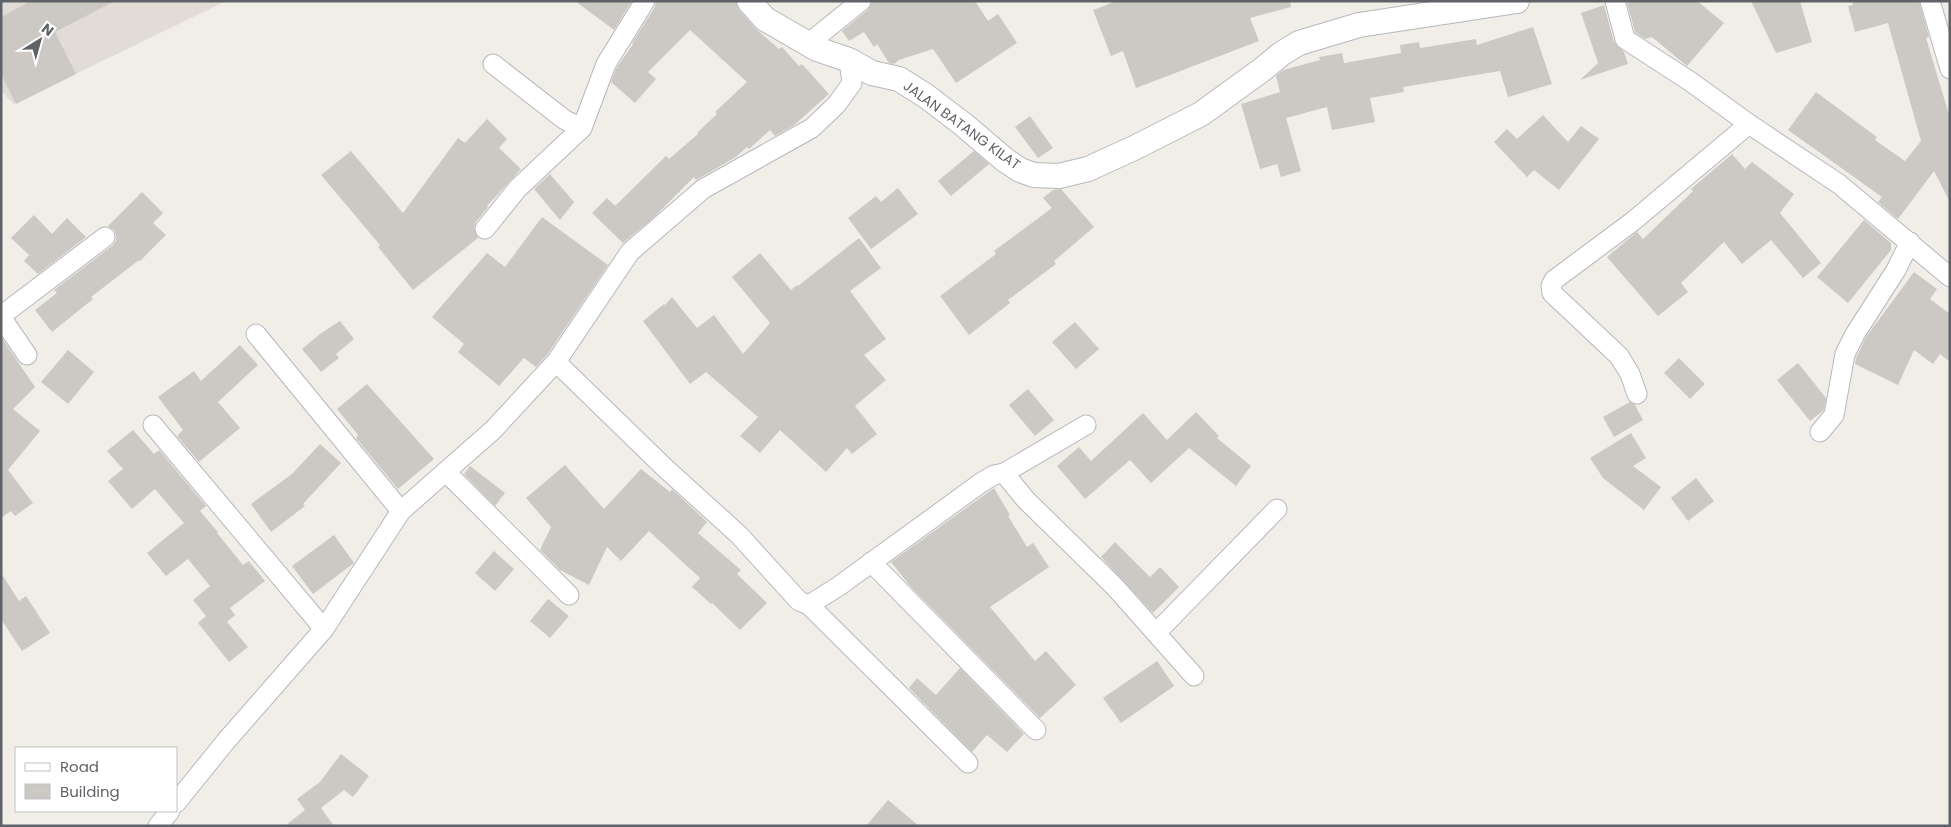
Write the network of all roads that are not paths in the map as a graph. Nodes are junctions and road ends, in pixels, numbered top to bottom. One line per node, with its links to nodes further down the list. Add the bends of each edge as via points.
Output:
1 (644, 1): 14 (street, via 606,64)
2 (749, 1): 9 (street, JALAN BATANG KILAT, via 765,19)
3 (862, 1): 9 (street)
4 (1517, 1): 7 (street, JALAN BATANG KILAT)
5 (1615, 1): 13 (street, via 1625,39)
6 (1930, 1): 8 (street)
7 (1481, 4): 10 (street, JALAN BATANG KILAT, via 1359,25 1299,42 1201,114 1088,169 1058,176 1034,175 1020,170 926,96 899,79 872,73)
8 (1944, 25): 12 (street)
9 (809, 44): 10 (street, JALAN BATANG KILAT)
10 (849, 60): 22 (street, via 852,83 837,104 812,128 703,189 630,252)
11 (493, 64): 14 (street, via 565,120)
12 (1950, 68)
13 (1749, 124): 17 (street, via 1839,184); 23 (street, via 1632,222 1554,280 1552,293 1619,356)
14 (582, 128): 15 (street, via 518,188)
15 (485, 229)
16 (105, 237): 19 (street)
17 (1910, 242): 18 (street); 26 (street, via 1845,354 1834,415)
18 (1950, 278)
19 (1, 316): 21 (street)
20 (256, 334): 30 (street)
21 (28, 355)
22 (556, 362): 27 (street, via 493,430); 33 (street, via 739,535 799,600)
23 (1638, 394)
24 (153, 425): 34 (street)
25 (1086, 425): 28 (street)
26 (1820, 432)
27 (446, 472): 30 (street); 32 (street)
28 (1004, 474): 31 (street, via 982,482); 35 (street)
29 (1277, 509): 35 (street)
30 (400, 511): 34 (street)
31 (871, 562): 33 (street); 37 (street)
32 (569, 595)
33 (809, 605): 38 (street)
34 (324, 629): 39 (street)
35 (1156, 633): 36 (street)
36 (1194, 676)
37 (1036, 730)
38 (968, 763)
39 (178, 801)
40 (169, 812): 41 (street)
41 (158, 826)

